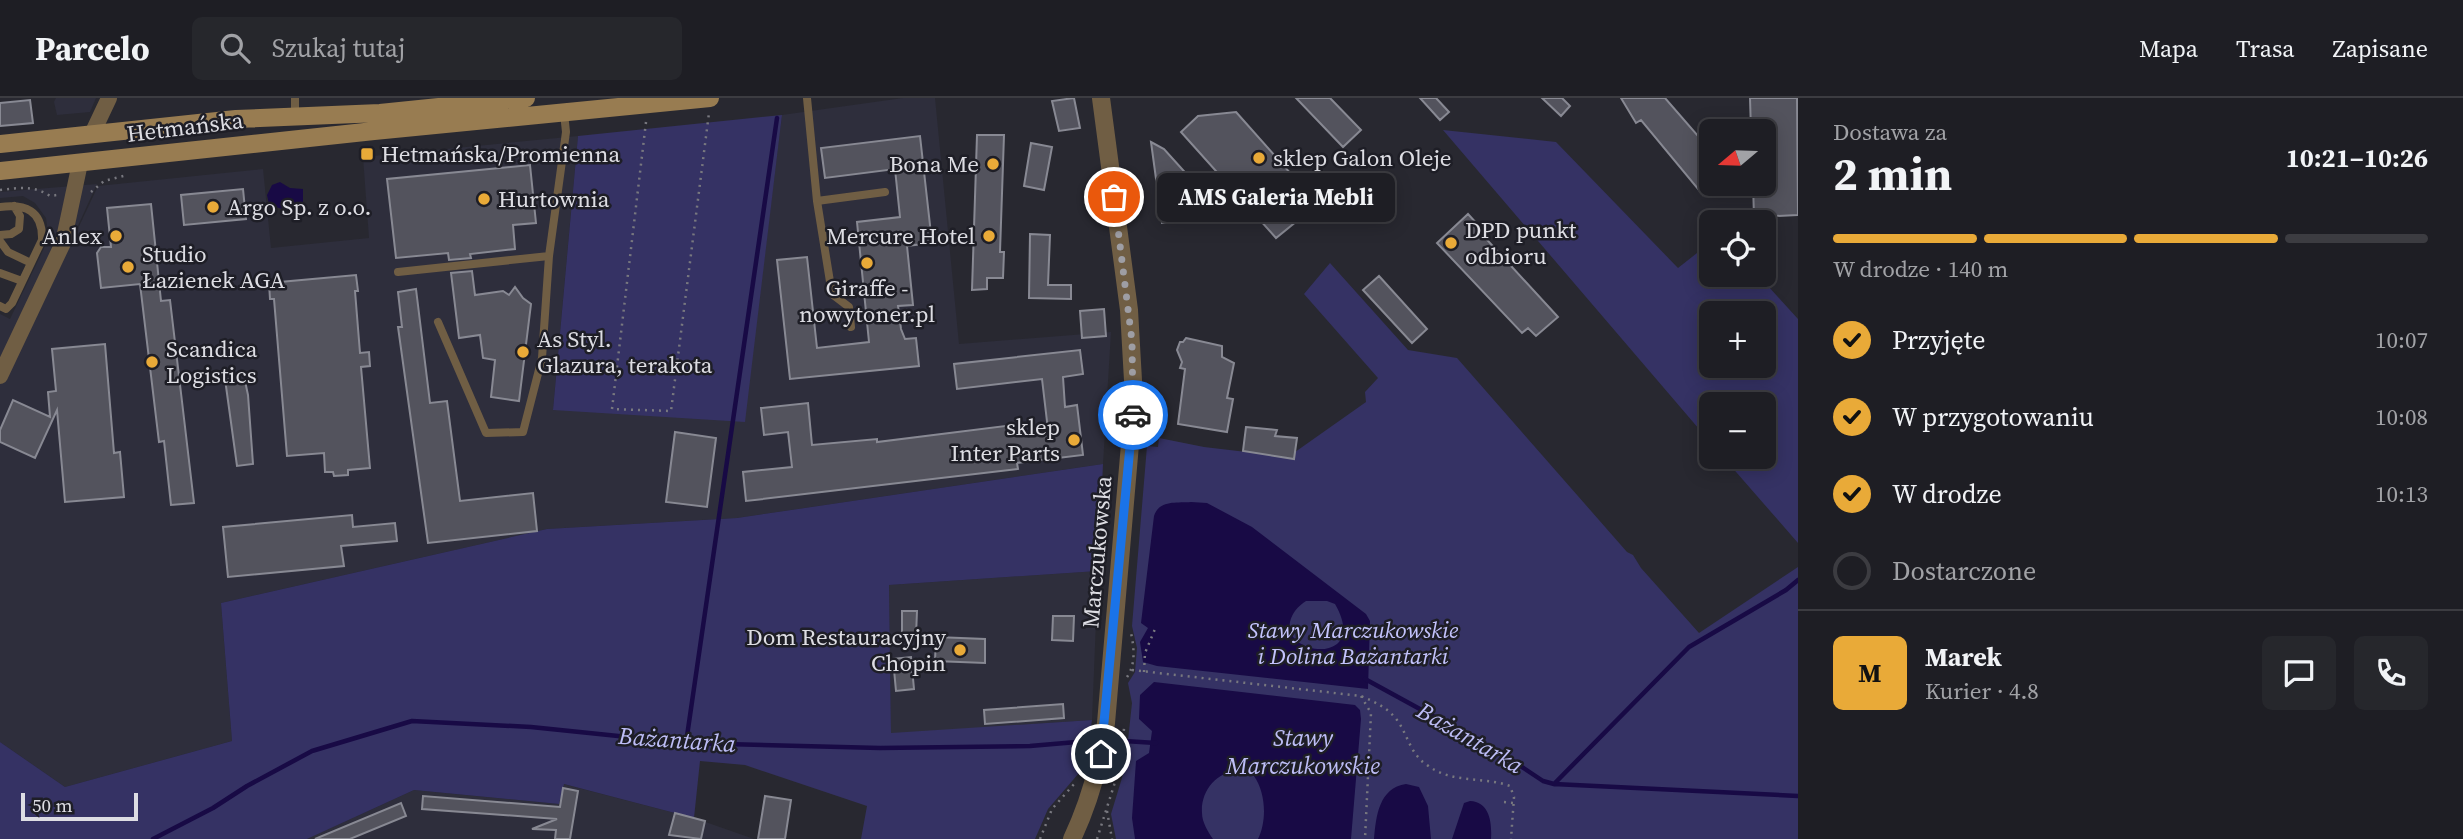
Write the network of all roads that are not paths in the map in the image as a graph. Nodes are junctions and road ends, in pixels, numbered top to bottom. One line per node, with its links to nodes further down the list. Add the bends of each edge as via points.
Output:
1 (109, 98): 9 (street)
2 (526, 98): 6 (main road, Hetmańska, via 380,113)
3 (709, 98): 7 (main road, Hetmańska)
4 (807, 98): 15 (lane)
5 (1101, 98): 29 (street, Marczukowska, via 1129,310 1133,427 1106,723 1092,793)
6 (295, 106): 8 (main road, Hetmańska)
7 (564, 113): 11 (main road, Hetmańska); 20 (lane, via 566,132)
8 (178, 125): 9 (main road, Hetmańska); 11 (main road, via 173,139)
9 (92, 134): 10 (main road, Hetmańska); 12 (main road)
10 (1, 144): 13 (main road, via 8,147 13,159)
11 (187, 152): 12 (main road, Hetmańska)
12 (80, 163): 13 (main road, Hetmańska); 28 (street, via 63,243)
13 (3, 171)
14 (885, 192): 15 (lane)
15 (817, 201): 27 (lane, via 832,294 849,307)
16 (14, 205): 17 (lane); 18 (lane, via 20,216 19,229); 21 (lane, via 30,210 40,223 41,240)
17 (0, 207)
18 (0, 238): 19 (lane)
19 (4, 252): 21 (lane)
20 (549, 256): 23 (lane); 26 (lane, via 542,358 523,432 486,433)
21 (31, 263): 24 (lane)
22 (0, 272): 24 (lane)
23 (398, 272)
24 (22, 282): 25 (lane, via 12,303 6,309)
25 (0, 306)
26 (438, 323)
27 (851, 327)
28 (0, 376)
29 (1072, 839)

